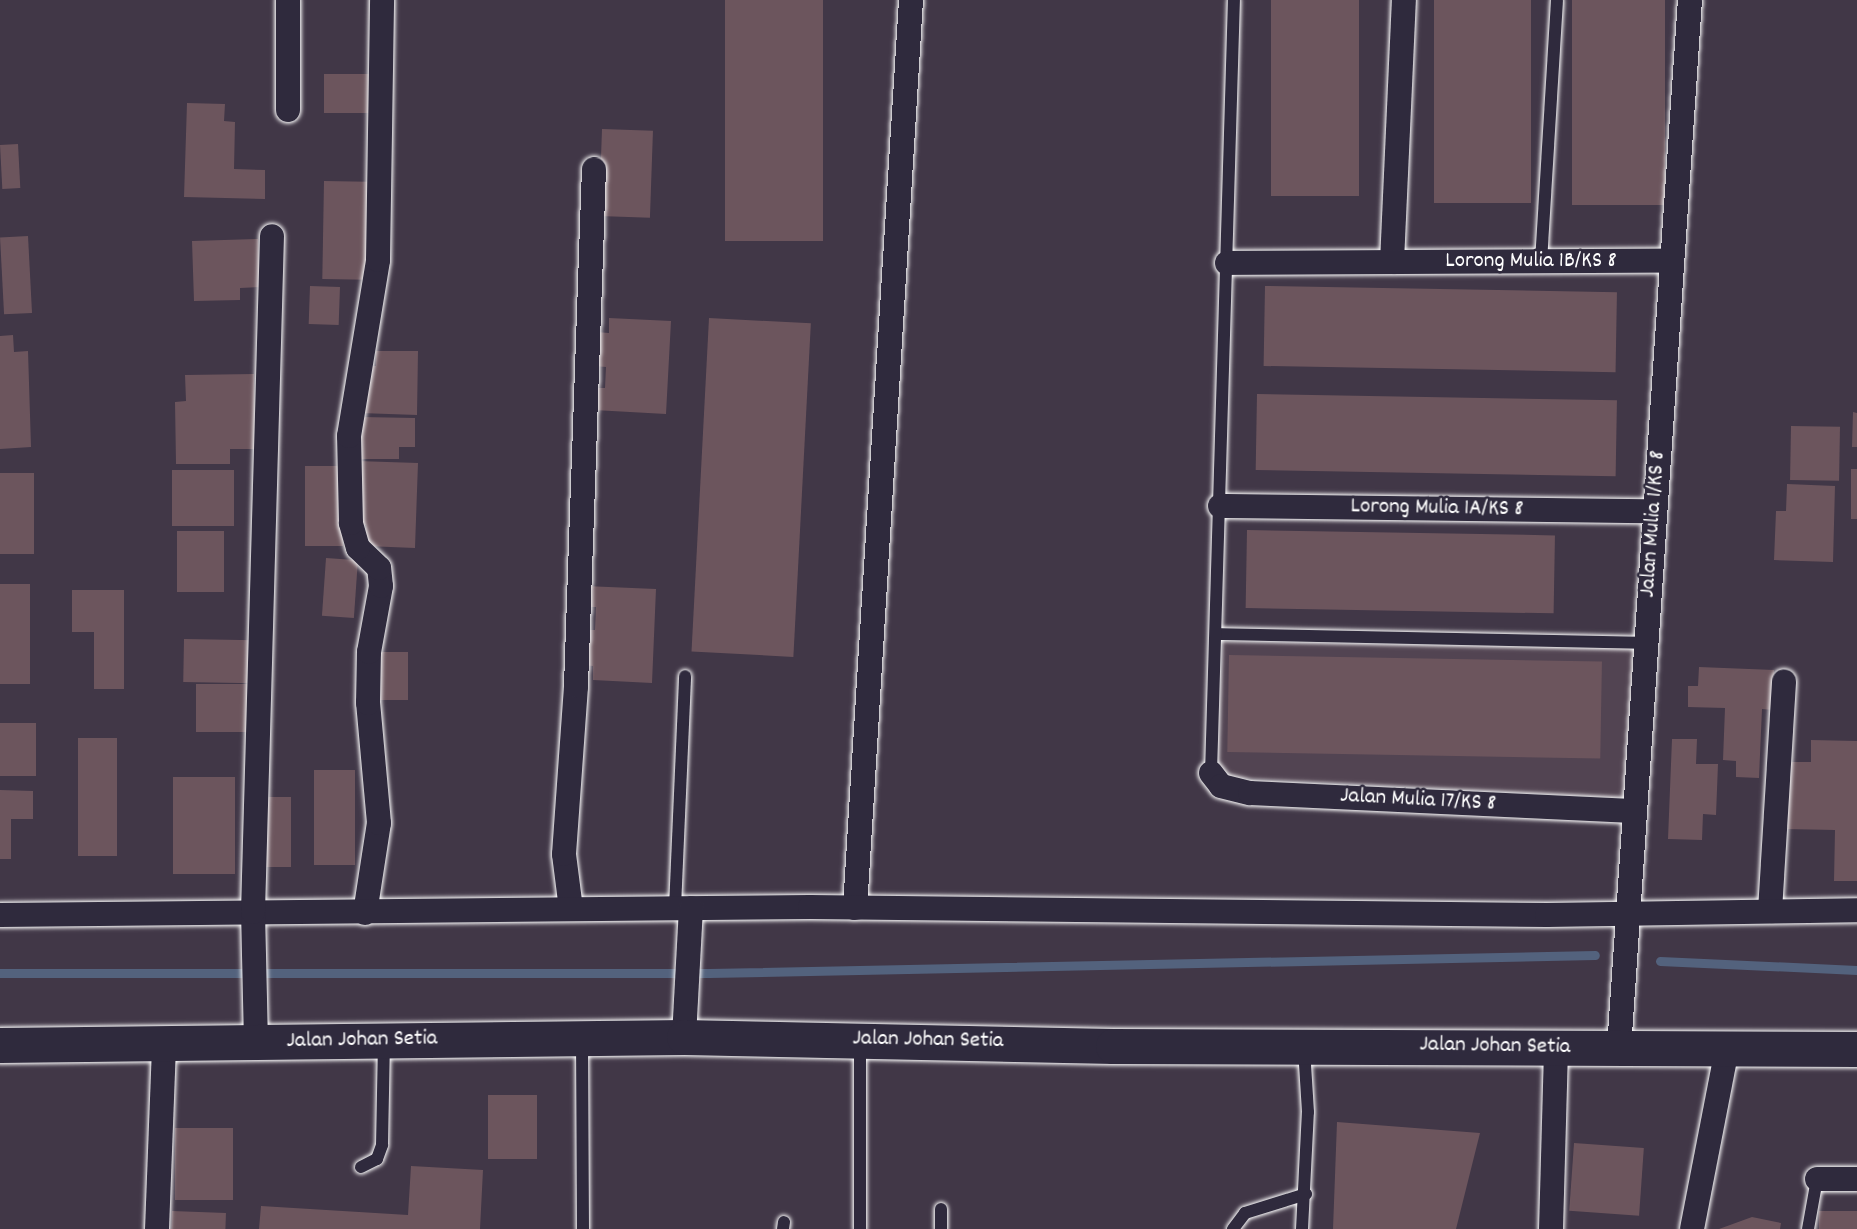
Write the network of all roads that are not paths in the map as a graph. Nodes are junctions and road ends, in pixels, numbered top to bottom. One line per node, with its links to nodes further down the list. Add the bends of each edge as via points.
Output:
1 (288, 0): 8 (street)
2 (382, 0): 27 (street, via 378,260 349,436 351,523 358,548 379,568 381,586 369,652 368,703 379,823)
3 (911, 0): 23 (street)
4 (1234, 0): 14 (lane)
5 (1404, 0): 12 (street)
6 (1558, 0): 13 (lane)
7 (1690, 0): 11 (street, Jalan Mulia 1/KS 8)
8 (288, 110)
9 (594, 169): 24 (street, via 576,686 564,854)
10 (272, 236): 31 (street)
11 (1671, 261): 13 (street, Lorong Mulia 1B/KS 8); 16 (street, Jalan Mulia 1/KS 8)
12 (1392, 262): 13 (street, Lorong Mulia 1B/KS 8); 14 (street, Lorong Mulia 1B/KS 8)
13 (1541, 262)
14 (1227, 264): 15 (lane)
15 (1220, 506): 16 (street, Lorong Mulia 1A/KS 8); 17 (lane)
16 (1654, 511): 18 (street, Jalan Mulia 1/KS 8)
17 (1217, 634): 18 (lane); 21 (lane)
18 (1646, 643): 22 (street, Jalan Mulia 1/KS 8)
19 (685, 676): 30 (lane)
20 (1784, 681): 26 (street)
21 (1211, 773): 22 (street, Jalan Mulia 17/KS 8, via 1221,786 1251,793)
22 (1633, 811): 28 (street, Jalan Mulia 1/KS 8)
23 (855, 908): 28 (street); 30 (street)
24 (571, 909): 27 (street); 30 (street)
25 (1857, 910): 26 (street)
26 (1770, 911): 28 (street)
27 (365, 913): 31 (street)
28 (1627, 914): 41 (street, Jalan Mulia 1/KS 8)
29 (0, 915): 31 (street)
30 (686, 916): 32 (street)
31 (253, 924): 36 (street)
32 (686, 1021): 33 (main road, Jalan Johan Setia); 34 (main road, Jalan Johan Setia)
33 (582, 1039): 35 (main road, Jalan Johan Setia); 50 (lane)
34 (860, 1039): 39 (main road, Jalan Johan Setia); 51 (lane)
35 (384, 1041): 36 (main road, Jalan Johan Setia); 44 (lane, via 382,1145 377,1159)
36 (257, 1043): 38 (main road, Jalan Johan Setia)
37 (0, 1045): 38 (main road, Jalan Johan Setia)
38 (164, 1045): 49 (street)
39 (1304, 1045): 40 (main road, Jalan Johan Setia); 47 (lane)
40 (1556, 1048): 41 (main road, Jalan Johan Setia); 55 (street)
41 (1619, 1049): 42 (main road, Jalan Johan Setia)
42 (1727, 1049): 43 (main road, Jalan Johan Setia); 56 (street)
43 (1857, 1049)
44 (361, 1167)
45 (1817, 1179): 46 (street); 57 (lane)
46 (1857, 1179)
47 (1306, 1194): 53 (lane, via 1245,1213); 54 (lane)
48 (941, 1209): 52 (lane)
49 (157, 1229)
50 (583, 1229)
51 (860, 1229)
52 (941, 1229)
53 (1233, 1229)
54 (1302, 1229)
55 (1551, 1229)
56 (1692, 1229)
57 (1808, 1229)

